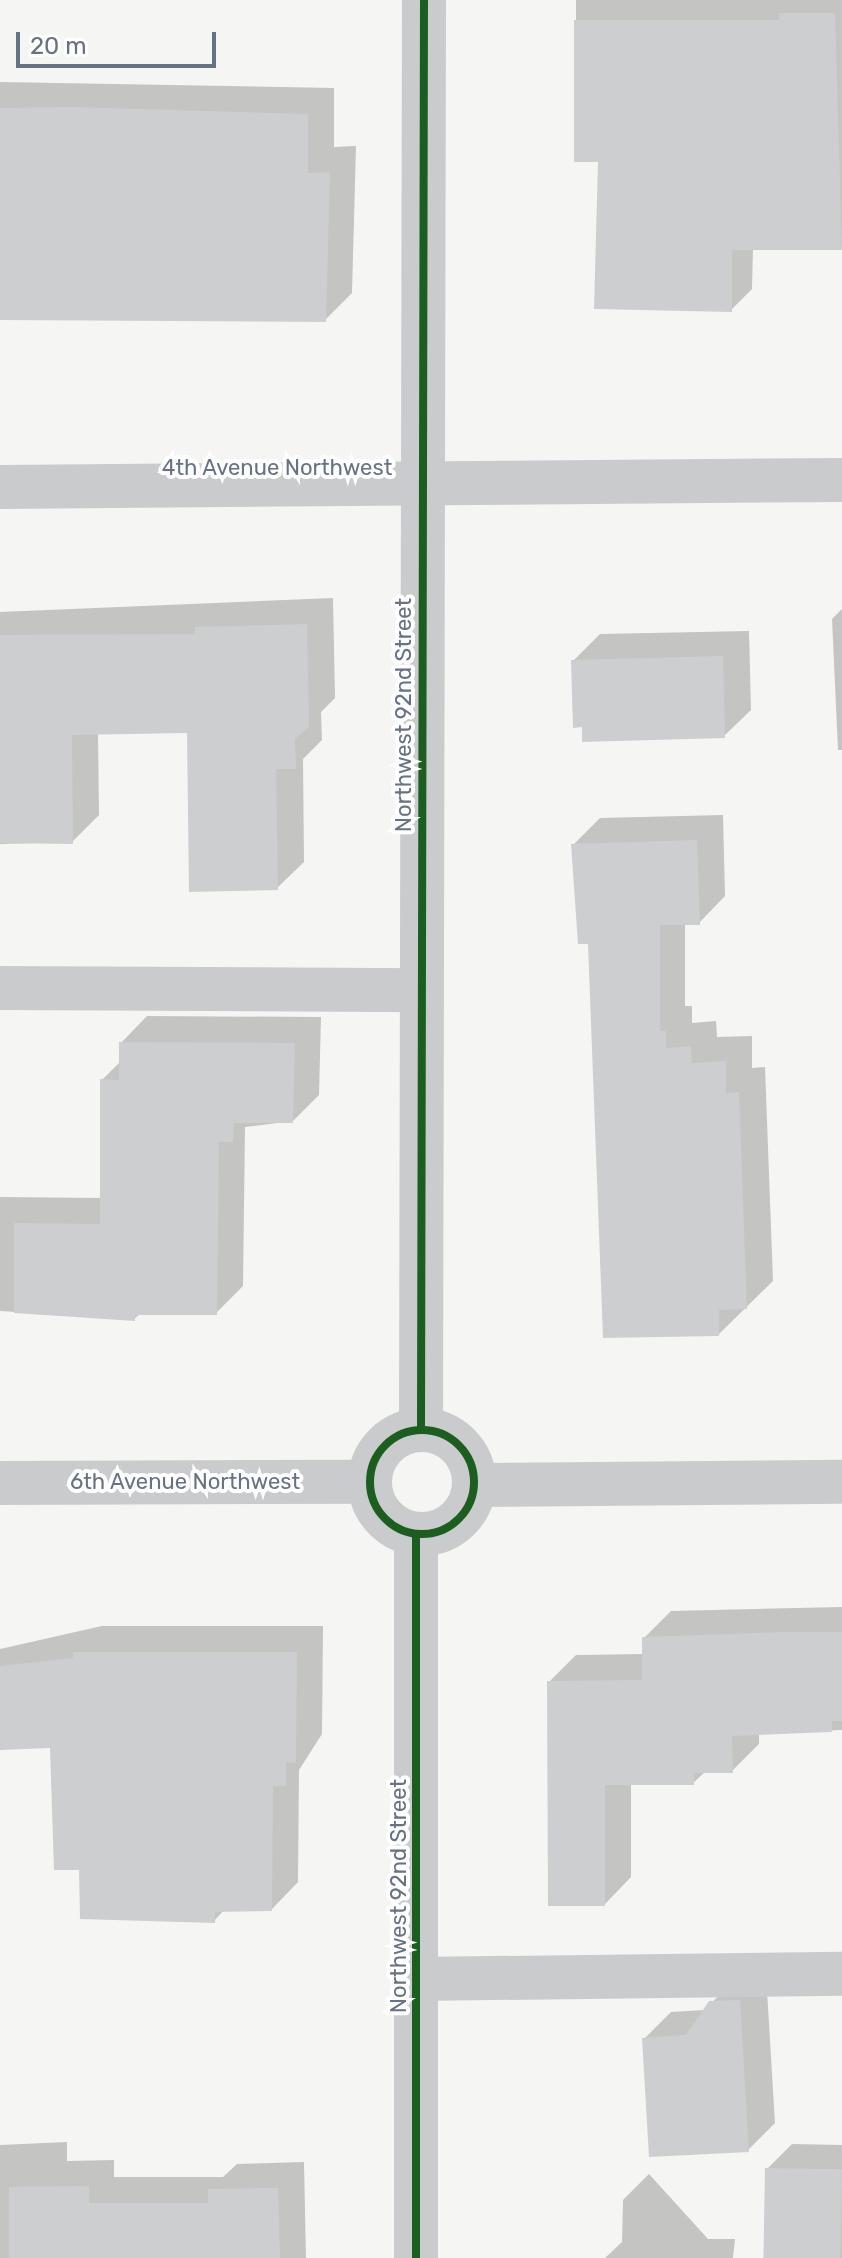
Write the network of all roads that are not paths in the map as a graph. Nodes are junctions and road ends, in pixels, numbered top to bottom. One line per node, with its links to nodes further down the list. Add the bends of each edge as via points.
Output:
1 (424, 0): 3 (street, Northwest 92nd Street)
2 (842, 480): 3 (street, 4th Avenue Northwest)
3 (423, 486): 4 (street, 4th Avenue Northwest); 6 (street, Northwest 92nd Street)
4 (0, 487)
5 (0, 988): 6 (street)
6 (421, 990): 7 (street, Northwest 92nd Street)
7 (421, 1430): 8 (street, via 383,1447); 11 (street, via 459,1445)
8 (370, 1482): 10 (street, 6th Avenue Northwest); 12 (street, via 389,1523)
9 (842, 1482): 11 (street)
10 (0, 1483)
11 (474, 1485): 12 (street, via 454,1525)
12 (416, 1534): 14 (street, Northwest 92nd Street)
13 (842, 1974): 14 (street)
14 (417, 1979): 15 (street, Northwest 92nd Street)
15 (416, 2258)

